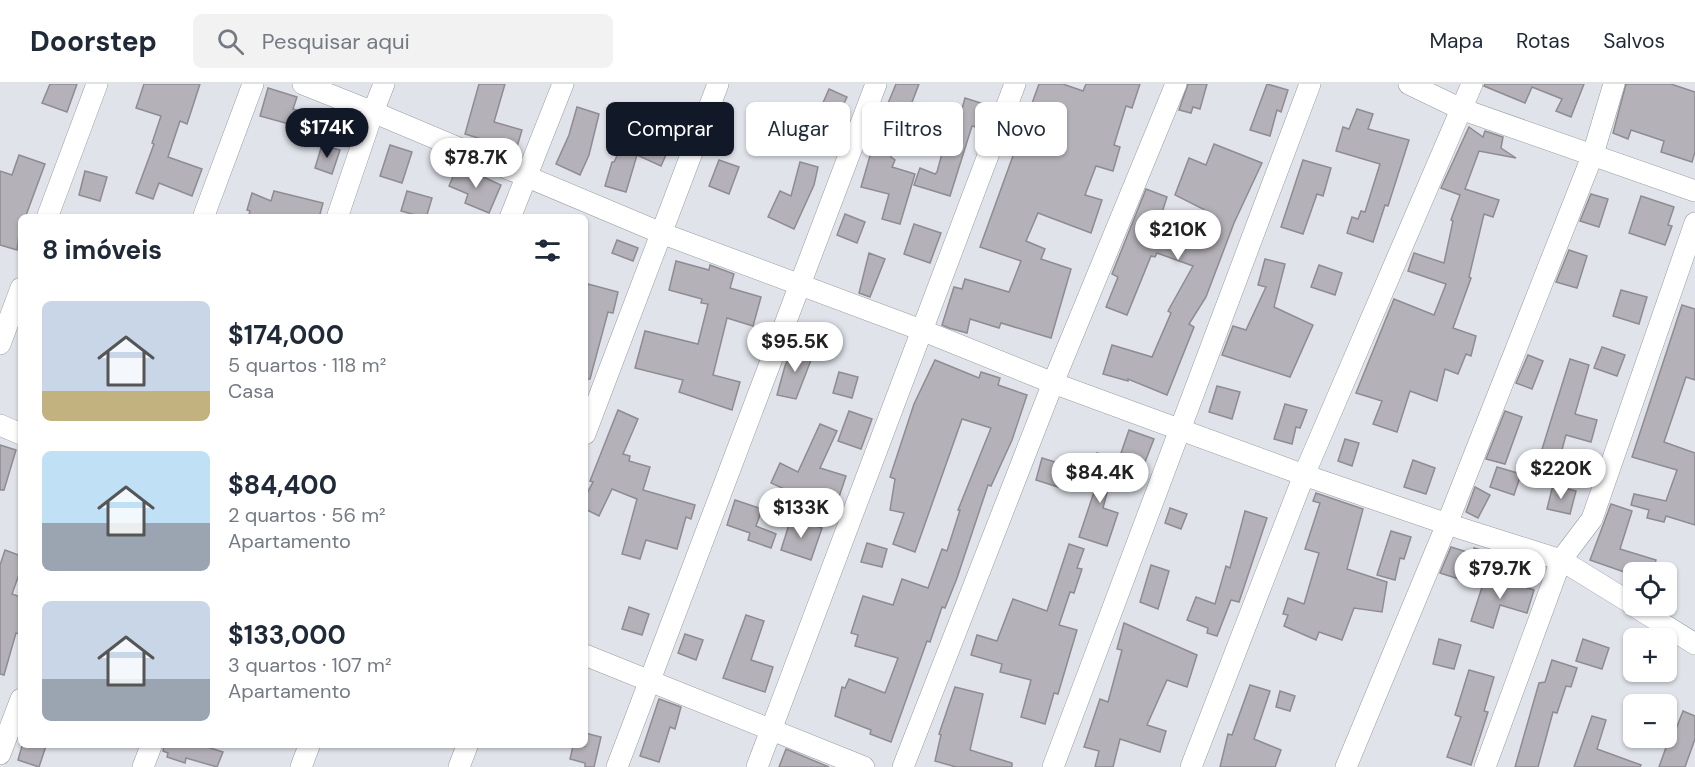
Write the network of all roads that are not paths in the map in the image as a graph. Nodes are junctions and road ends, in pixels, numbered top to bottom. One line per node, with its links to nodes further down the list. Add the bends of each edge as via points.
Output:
1 (97, 84): 19 (street)
2 (253, 84): 20 (street)
3 (303, 84): 15 (street)
4 (384, 84): 15 (street)
5 (563, 84): 17 (street)
6 (718, 84): 24 (street)
7 (876, 84): 25 (street)
8 (1015, 84): 27 (street)
9 (1176, 84): 29 (street)
10 (1310, 84): 32 (street)
11 (1409, 84): 14 (street)
12 (1472, 84): 14 (street)
13 (1614, 84): 16 (street)
14 (1461, 109): 16 (street); 34 (street)
15 (373, 112): 17 (street); 21 (street)
16 (1593, 154): 18 (street); 35 (street)
17 (526, 177): 22 (street); 24 (street)
18 (1695, 191)
19 (48, 214)
20 (204, 214)
21 (338, 214)
22 (512, 214)
23 (1695, 223): 36 (street, via 1592,519)
24 (661, 233): 25 (street); 31 (street)
25 (800, 286): 27 (street); 41 (street)
26 (18, 296): 28 (street)
27 (924, 331): 29 (street); 43 (street)
28 (0, 344)
29 (1053, 383): 32 (street); 54 (street)
30 (0, 425): 33 (street)
31 (588, 426)
32 (1178, 429): 34 (street); 55 (street)
33 (18, 433)
34 (1304, 475): 35 (street); 56 (street)
35 (1447, 524): 36 (street); 57 (street)
36 (1561, 560): 37 (street); 58 (street)
37 (1623, 599)
38 (1650, 616): 39 (street)
39 (1695, 644)
40 (588, 656): 41 (street)
41 (650, 683): 43 (street); 51 (street)
42 (18, 707): 47 (street)
43 (771, 729): 52 (street); 53 (street)
44 (150, 748): 48 (street)
45 (308, 748): 49 (street)
46 (466, 748): 50 (street)
47 (0, 754)
48 (143, 767)
49 (301, 767)
50 (459, 767)
51 (617, 767)
52 (757, 767)
53 (864, 767)
54 (903, 767)
55 (1053, 767)
56 (1191, 767)
57 (1346, 767)
58 (1485, 767)

